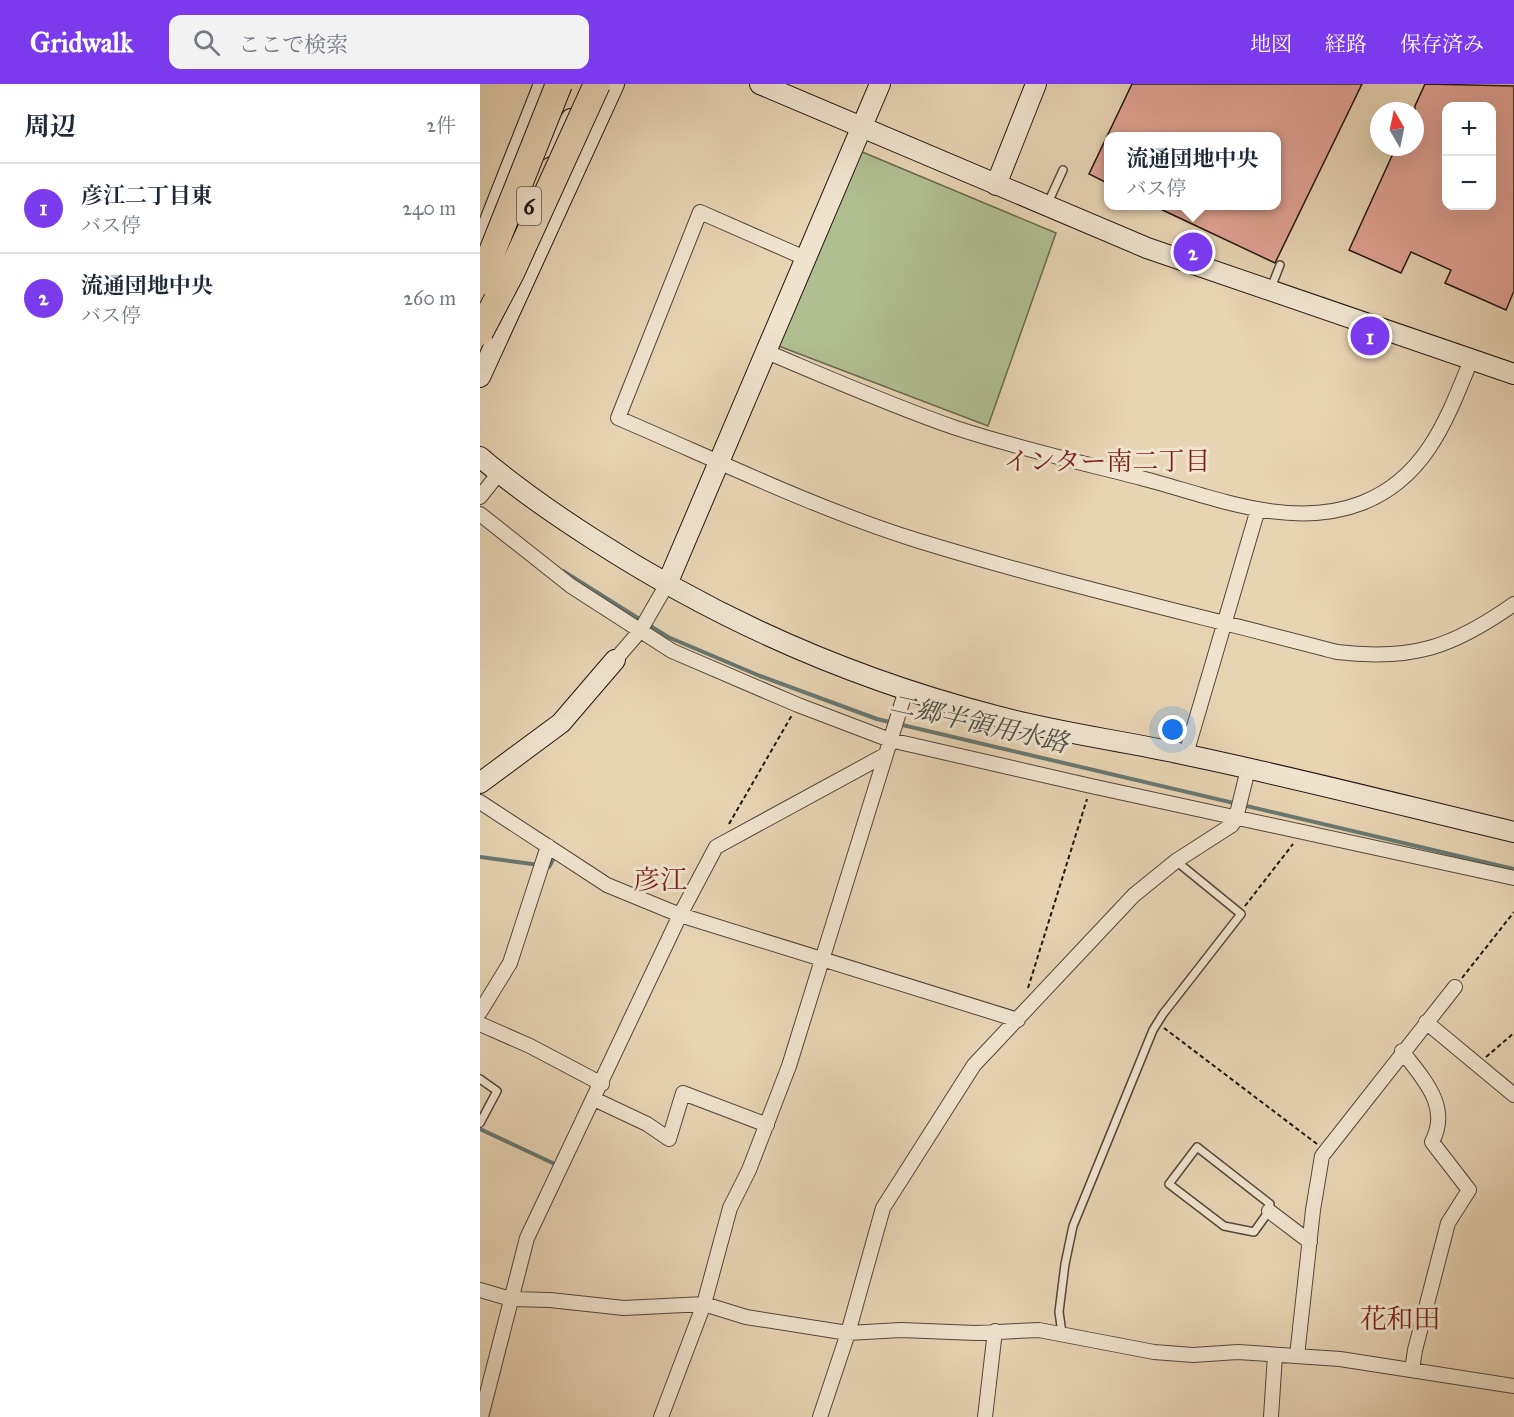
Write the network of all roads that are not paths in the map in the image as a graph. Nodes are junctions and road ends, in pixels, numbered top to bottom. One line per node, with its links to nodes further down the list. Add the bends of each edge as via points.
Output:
1 (544, 84): 11 (street)
2 (560, 84): 20 (highway, 6, bridge)
3 (580, 84): 22 (highway, 6, bridge)
4 (587, 84): 11 (street, via 567,130 558,141)
5 (597, 84): 22 (highway, bridge, via 512,273)
6 (614, 84): 14 (street)
7 (760, 84): 10 (street)
8 (880, 84): 10 (street)
9 (1036, 84): 13 (street)
10 (863, 129): 13 (street); 18 (street)
11 (513, 162): 16 (street)
12 (1063, 170): 15 (lane)
13 (996, 185): 15 (street)
14 (563, 194): 16 (street); 26 (street)
15 (1046, 207): 21 (street)
16 (484, 228): 17 (street)
17 (480, 246)
18 (805, 258): 23 (street); 28 (street, via 700,212 618,418)
19 (1280, 265): 21 (lane)
20 (480, 282)
21 (1270, 291): 24 (street)
22 (480, 331)
23 (767, 352): 28 (street); 30 (street, via 957,428)
24 (1471, 360): 25 (street); 30 (street, via 1445,425 1425,457 1399,483 1340,510 1310,515)
25 (1514, 374)
26 (480, 377)
27 (480, 457): 29 (street)
28 (720, 461): 32 (street); 34 (street, via 915,539)
29 (489, 485): 32 (street, via 586,534)
30 (1258, 509): 34 (street)
31 (480, 514): 35 (street, via 571,586)
32 (667, 584): 35 (street); 37 (street)
33 (1514, 604): 34 (street, via 1445,645 1396,655 1337,652)
34 (1224, 622): 39 (street)
35 (640, 631): 36 (street); 38 (street, via 672,651)
36 (615, 660): 42 (street, via 561,723)
37 (903, 699): 38 (street); 39 (street)
38 (890, 740): 40 (street); 44 (street)
39 (1186, 754): 41 (street)
40 (885, 755): 49 (street, via 716,847); 50 (street)
41 (1246, 776): 44 (street); 45 (street)
42 (480, 783)
43 (480, 802): 46 (street)
44 (1236, 818): 47 (street, via 1224,831); 48 (street)
45 (1514, 832)
46 (548, 846): 49 (street, via 608,885); 52 (street, via 510,963)
47 (1176, 861): 53 (street, via 1122,907); 70 (lane, via 1240,913 1157,1022 1073,1226 1059,1312)
48 (1514, 878)
49 (680, 915): 50 (street); 58 (street)
50 (822, 959): 53 (street); 62 (street)
51 (1455, 987): 54 (street)
52 (480, 1012)
53 (1018, 1020): 69 (street, via 974,1065 882,1208)
54 (1426, 1022): 56 (street); 59 (street)
55 (480, 1024): 58 (street)
56 (1402, 1051): 64 (street, via 1325,1151 1312,1210); 73 (street, via 1439,1106 1432,1142 1469,1190 1448,1223)
57 (480, 1079): 61 (lane, via 497,1091)
58 (602, 1084): 60 (street)
59 (1514, 1095)
60 (594, 1099): 62 (street, via 669,1139 683,1092); 66 (street, via 527,1238)
61 (480, 1123)
62 (767, 1125): 67 (street, via 730,1208)
63 (1269, 1211): 63 (lane, via 1254,1232 1224,1226 1170,1184 1197,1147 1270,1204); 64 (street)
64 (1310, 1242): 72 (street)
65 (480, 1290): 66 (street)
66 (511, 1299): 67 (street, via 624,1308); 75 (street)
67 (704, 1304): 69 (street, via 746,1317); 76 (street)
68 (995, 1331): 69 (street); 70 (street); 78 (street)
69 (848, 1333): 77 (street)
70 (1062, 1333): 71 (street, via 1155,1352)
71 (1275, 1355): 72 (street); 79 (street)
72 (1298, 1356): 73 (street)
73 (1412, 1370): 74 (street)
74 (1514, 1386)
75 (481, 1417)
76 (661, 1417)
77 (820, 1417)
78 (985, 1417)
79 (1271, 1417)

